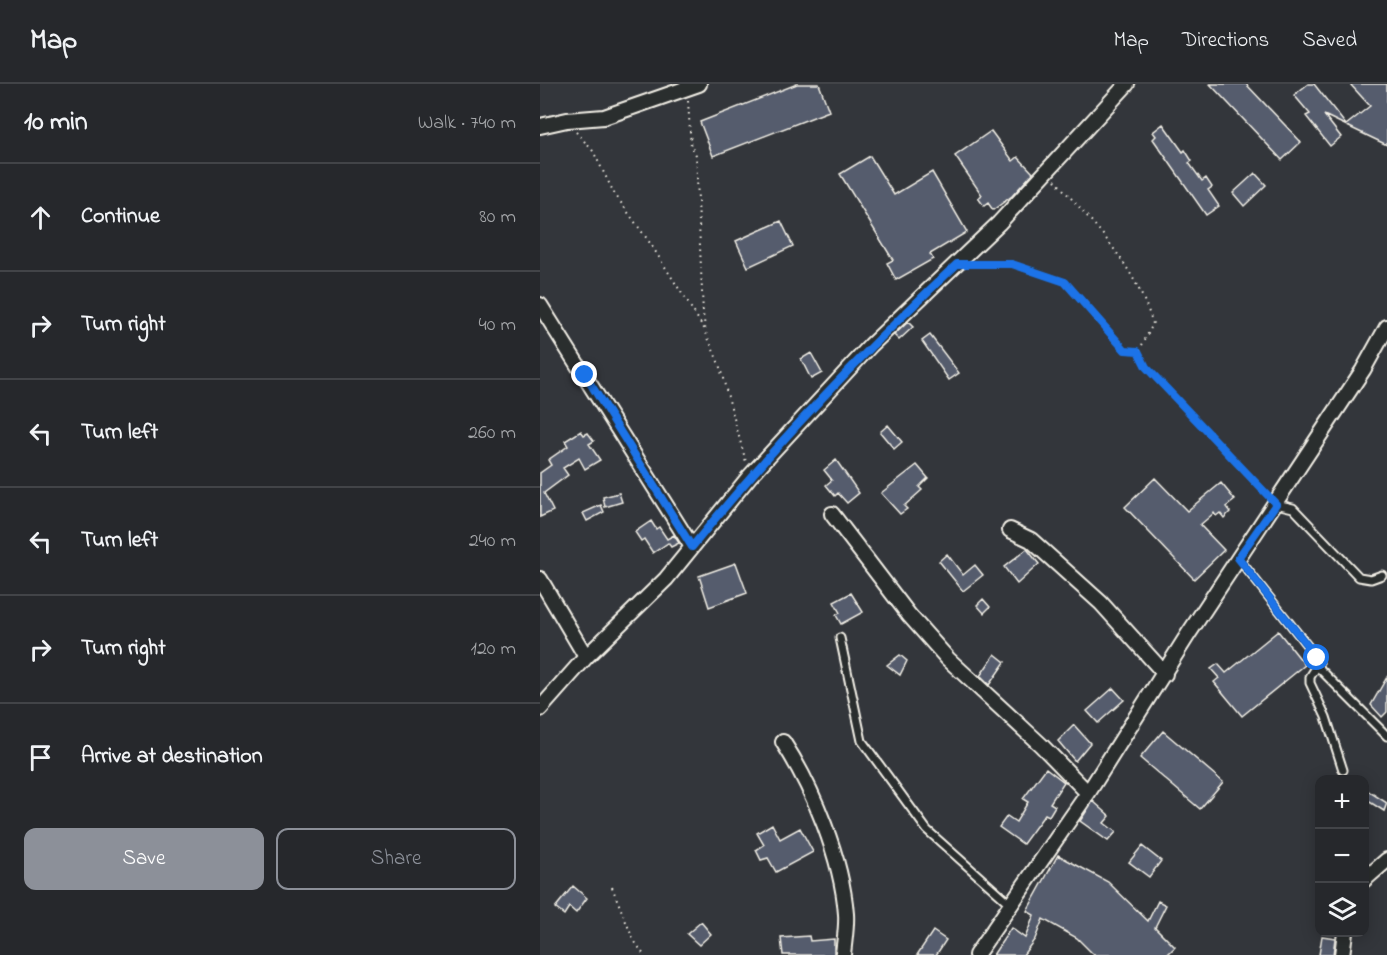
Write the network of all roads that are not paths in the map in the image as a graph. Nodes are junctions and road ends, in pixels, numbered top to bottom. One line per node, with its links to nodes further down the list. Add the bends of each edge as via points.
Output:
1 (699, 84): 3 (street, via 604,117)
2 (1126, 84): 9 (street, via 999,223 871,345 748,477)
3 (540, 126)
4 (540, 306): 9 (street)
5 (1387, 327): 6 (street)
6 (1276, 504): 10 (street); 11 (lane, via 1293,508 1359,577)
7 (832, 514): 21 (street, via 948,659)
8 (1010, 530): 16 (street, via 1031,540 1101,603)
9 (692, 547): 14 (street, via 643,603)
10 (1238, 558): 15 (lane); 16 (street)
11 (1383, 575)
12 (540, 579): 14 (street)
13 (840, 638): 24 (lane, via 862,741 927,830)
14 (586, 657): 17 (street)
15 (1319, 663): 18 (lane, via 1320,669); 20 (lane, via 1310,683)
16 (1165, 674): 21 (street)
17 (540, 709)
18 (1387, 736)
19 (783, 742): 26 (street, via 808,788 833,850 846,914)
20 (1343, 770)
21 (1088, 793): 24 (street)
22 (1387, 860): 23 (street)
23 (1369, 876)
24 (1009, 903): 27 (street)
25 (1344, 937): 28 (street)
26 (843, 955)
27 (975, 955)
28 (1342, 955)

